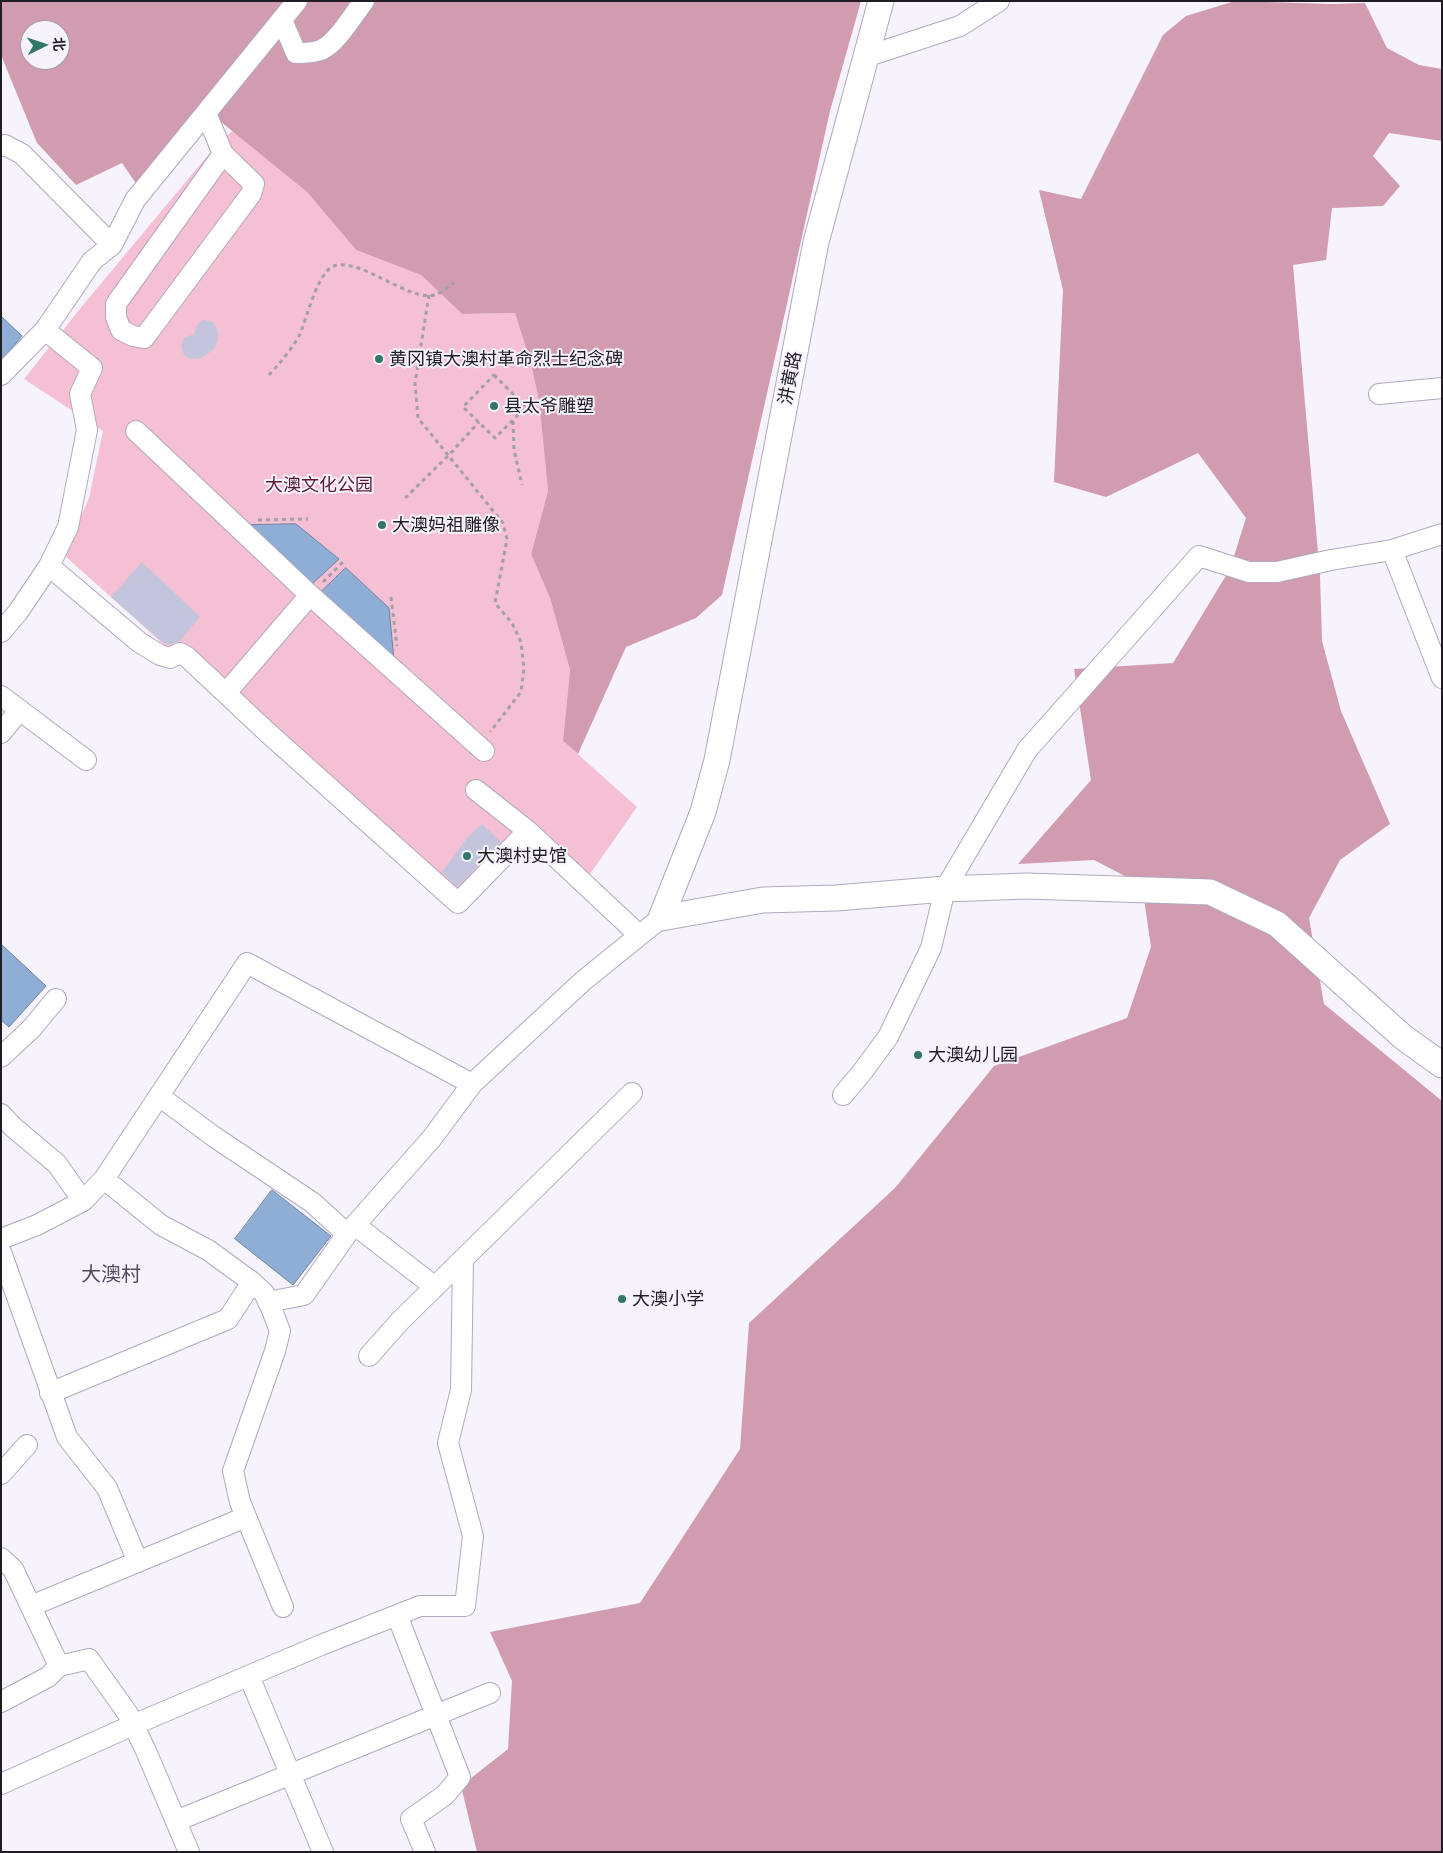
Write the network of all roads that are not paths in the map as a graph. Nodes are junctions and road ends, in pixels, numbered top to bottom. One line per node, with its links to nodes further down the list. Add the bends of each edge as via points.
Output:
1 (297, 1): 5 (street)
2 (364, 1): 5 (street, via 334,40 311,52 296,53)
3 (881, 1): 6 (main road, 汫黄路)
4 (999, 1): 6 (street, via 960,26)
5 (282, 20): 7 (street)
6 (865, 57): 31 (main road, 汫黄路, via 816,242 717,760 703,812)
7 (206, 113): 9 (street); 10 (street, via 135,200)
8 (1, 146): 10 (street, via 22,154)
9 (223, 154): 9 (street, via 254,184 251,194 144,338 120,330 116,304)
10 (112, 244): 11 (street, via 92,261)
11 (44, 330): 12 (street); 18 (street, via 92,368 80,394 87,430 68,527)
12 (1, 374)
13 (1442, 388): 14 (street)
14 (1379, 394)
15 (136, 431): 19 (street)
16 (1442, 534): 17 (street)
17 (1392, 550): 21 (street); 30 (street, via 1277,572 1249,572 1198,556 1027,750)
18 (49, 566): 20 (street); 22 (street, via 140,642 160,655 187,657)
19 (310, 595): 22 (street); 26 (street)
20 (1, 632)
21 (1442, 678)
22 (226, 693): 29 (street, via 458,903)
23 (1, 696): 24 (street)
24 (20, 710): 25 (street); 27 (street)
25 (1, 733)
26 (481, 748)
27 (86, 760)
28 (476, 790): 29 (street)
29 (528, 830): 32 (street)
30 (945, 889): 31 (main road, via 763,900); 35 (main road, via 1026,886 1210,892 1277,924 1402,1037); 38 (street, via 931,948 888,1037)
31 (661, 918): 32 (street)
32 (639, 935): 36 (street, via 583,981)
33 (56, 999): 34 (street, via 31,1029)
34 (1, 1057)
35 (1442, 1065)
36 (472, 1084): 39 (street, via 247,963); 43 (street, via 432,1138)
37 (632, 1093): 46 (street)
38 (843, 1095)
39 (159, 1096): 41 (street); 43 (street)
40 (1, 1114): 42 (street, via 57,1164)
41 (104, 1179): 42 (street); 47 (street, via 161,1225 208,1250)
42 (83, 1201): 44 (street)
43 (351, 1230): 48 (street); 49 (street, via 304,1296)
44 (1, 1239)
45 (1, 1252): 51 (street)
46 (463, 1259): 48 (street); 59 (street, via 461,1390 448,1442 473,1536 465,1606 420,1606)
47 (252, 1282): 49 (street); 51 (street, via 228,1319)
48 (435, 1287): 50 (street)
49 (268, 1302): 54 (street, via 280,1331 233,1471)
50 (369, 1356)
51 (50, 1393): 55 (street, via 67,1437 107,1488)
52 (27, 1445): 53 (street)
53 (1, 1474)
54 (246, 1517): 55 (street); 58 (street)
55 (138, 1562): 57 (street)
56 (7, 1564): 57 (street)
57 (31, 1606): 60 (street)
58 (283, 1607)
59 (397, 1615): 61 (street); 64 (street)
60 (59, 1666): 63 (street, via 48,1676); 65 (street, via 89,1659)
61 (248, 1676): 65 (street); 69 (street)
62 (490, 1693): 64 (street)
63 (1, 1702)
64 (436, 1714): 67 (street); 70 (street, via 460,1777 445,1795 412,1819)
65 (133, 1725): 66 (street); 67 (street)
66 (1, 1784)
67 (176, 1821): 68 (street)
68 (188, 1852)
69 (323, 1852)
70 (425, 1852)

